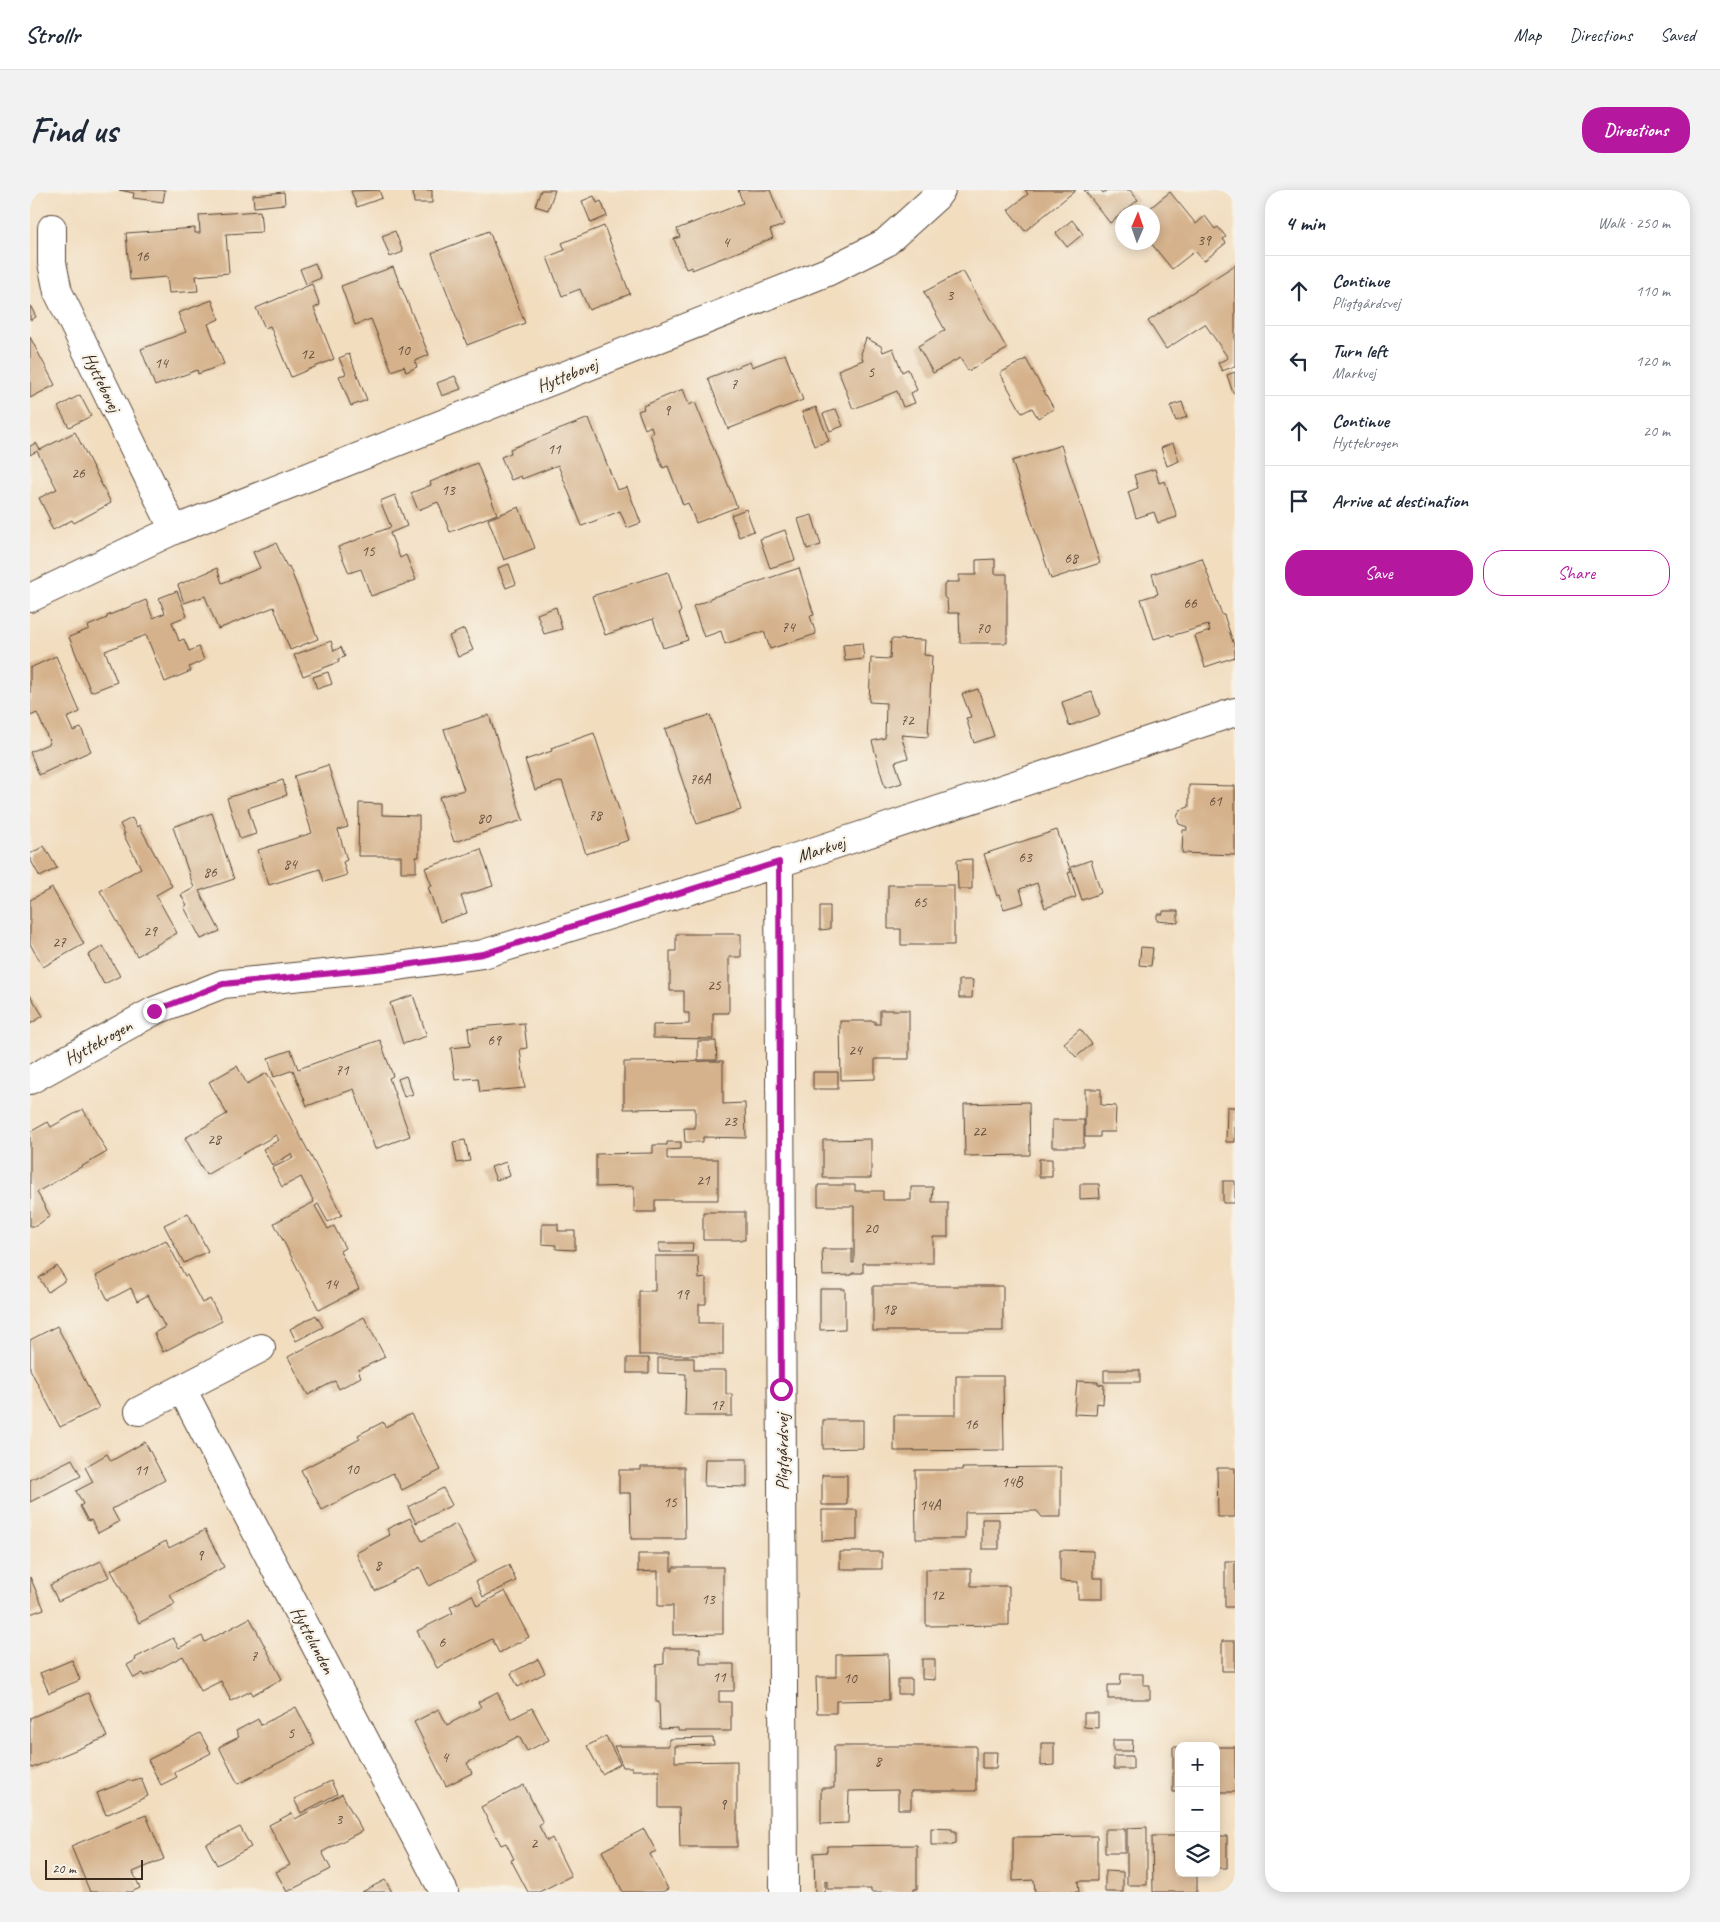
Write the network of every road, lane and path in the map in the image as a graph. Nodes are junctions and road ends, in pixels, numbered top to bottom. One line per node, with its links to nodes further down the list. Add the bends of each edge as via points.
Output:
1 (941, 190): 3 (street, Hyttebovej, via 885,243 827,272)
2 (52, 228): 3 (street, Hyttebovej, via 52,264 58,292)
3 (174, 530): 4 (street, Hyttebovej)
4 (30, 598)
5 (1235, 712): 6 (street, Markvej)
6 (779, 862): 7 (street, Markvej, via 483,954 384,968); 13 (street, Pligtgårdsvej)
7 (223, 984): 8 (street, Hyttekrogen, via 154,1011)
8 (30, 1080)
9 (261, 1348): 10 (street)
10 (182, 1389): 11 (street); 12 (street, Hyttelunden)
11 (139, 1411)
12 (444, 1892)
13 (784, 1892)

